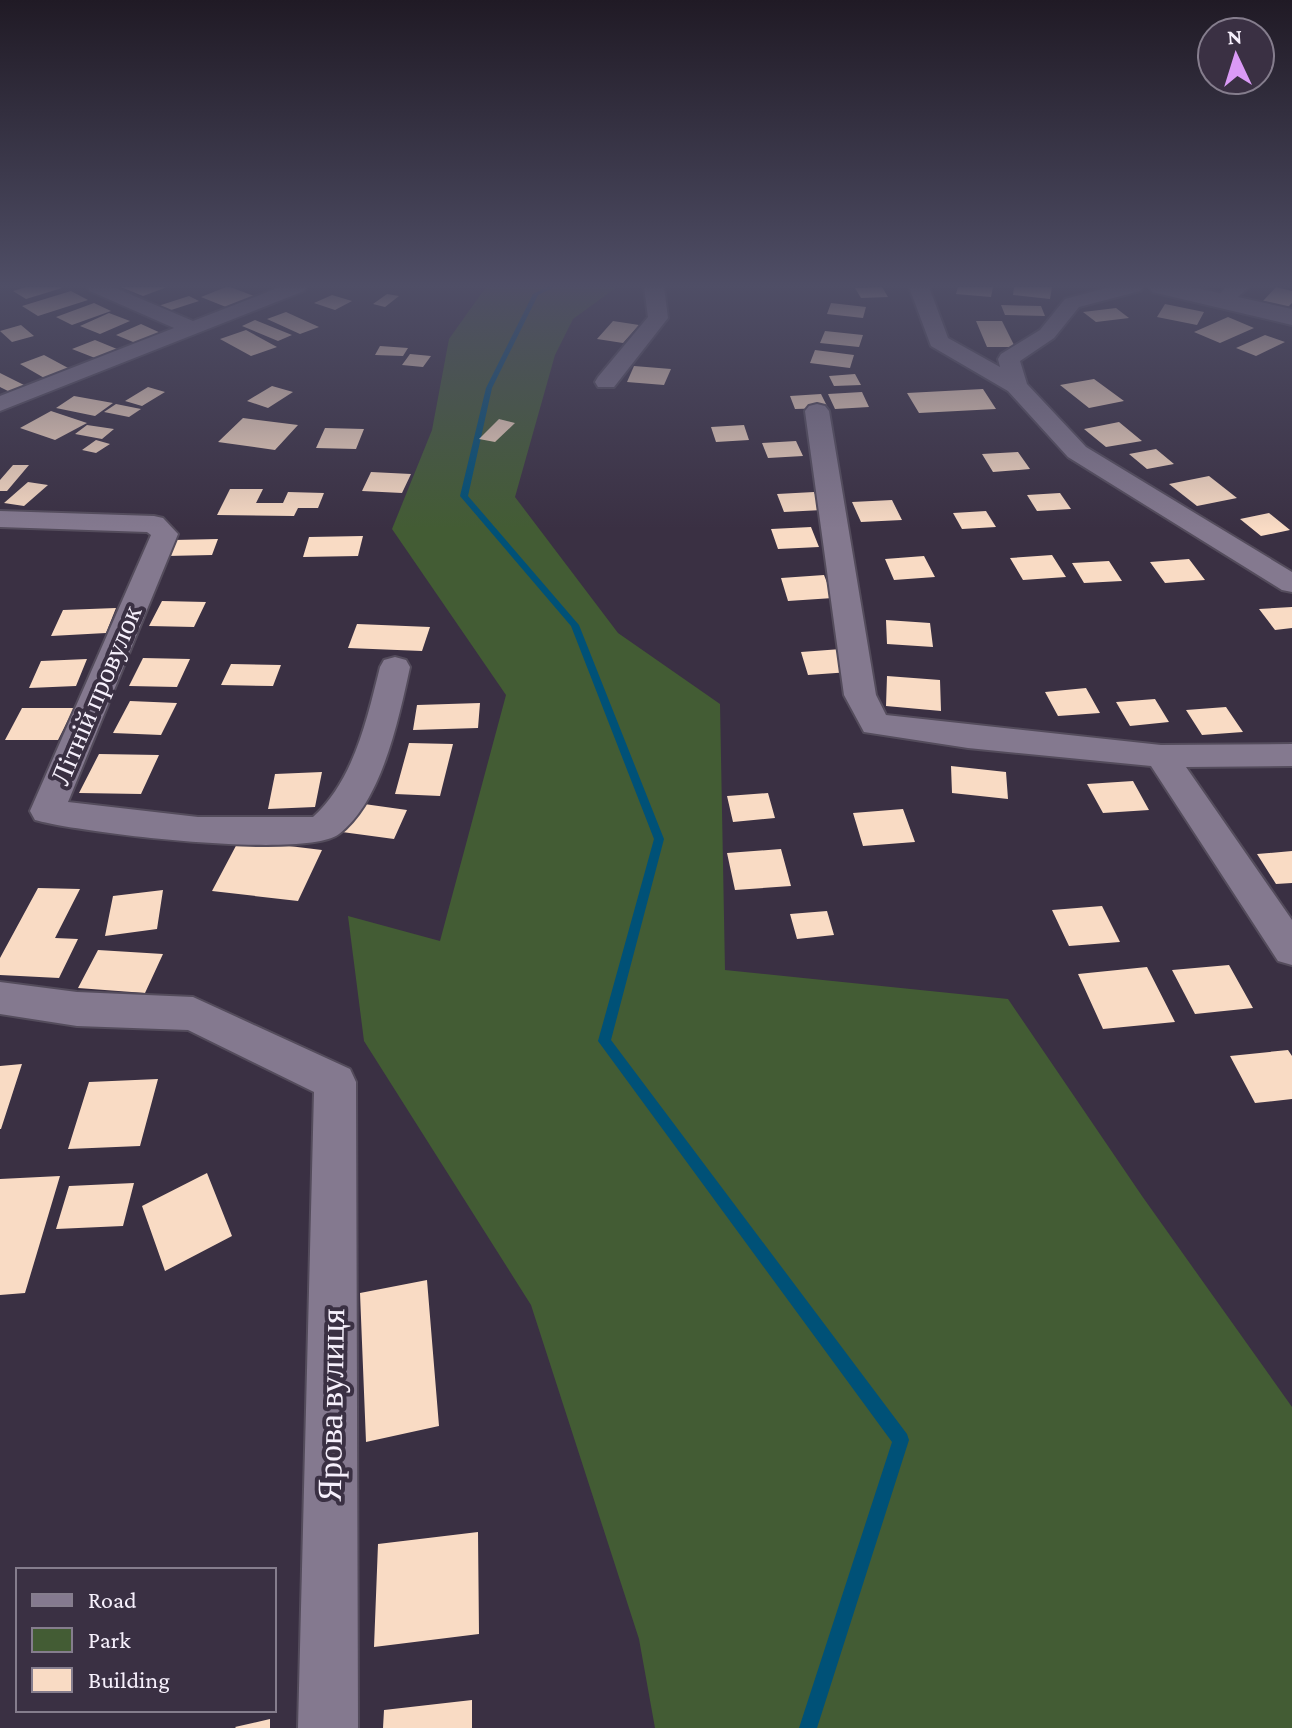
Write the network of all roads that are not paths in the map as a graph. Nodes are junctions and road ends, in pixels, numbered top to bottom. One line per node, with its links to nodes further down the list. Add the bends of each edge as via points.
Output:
1 (94, 368): 7 (street)
2 (618, 368): 5 (street)
3 (985, 368): 6 (street)
4 (1011, 368): 6 (street)
5 (606, 382)
6 (1016, 386): 10 (street, via 1077,452)
7 (0, 404)
8 (817, 411): 13 (street, via 860,695 875,724)
9 (0, 519): 11 (street, Літній провулок, via 154,524 165,534 47,811 236,833 323,828 339,814 358,781 380,728)
10 (1292, 584)
11 (395, 667)
12 (1292, 755): 13 (street)
13 (1161, 756): 14 (street)
14 (1292, 950)
15 (0, 998): 16 (street, Ярова вулиця, via 77,1009 193,1014 335,1082)
16 (328, 1728)

